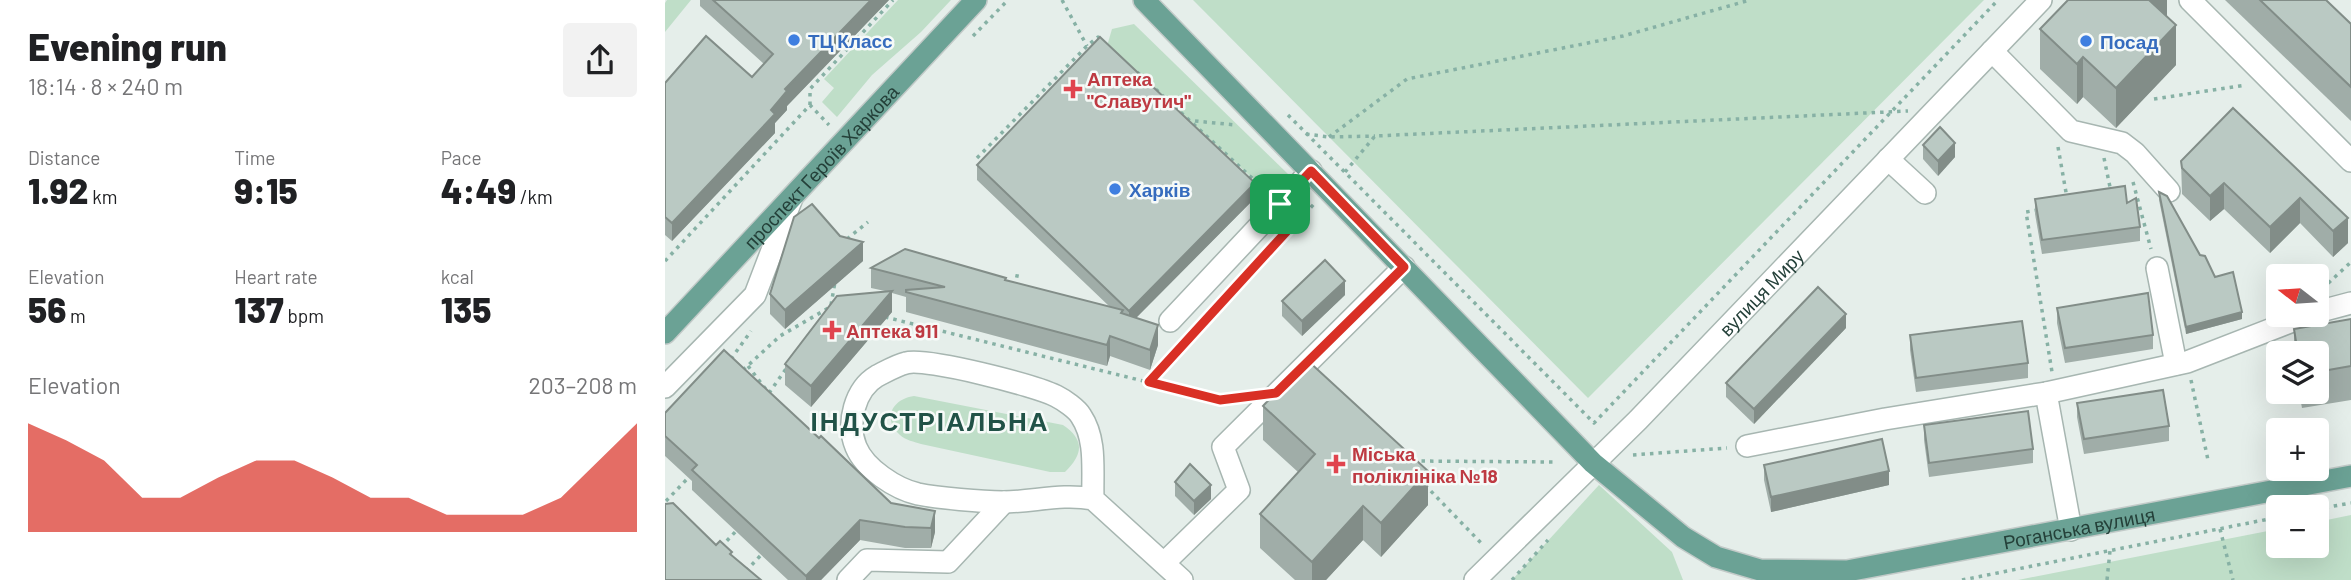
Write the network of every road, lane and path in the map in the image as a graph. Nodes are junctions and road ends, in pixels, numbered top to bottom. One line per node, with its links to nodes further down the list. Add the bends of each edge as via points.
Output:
1 (893, 0): 15 (path, via 810,89)
2 (976, 0): 31 (main road, проспект Героїв Харкова)
3 (1062, 0): 9 (path)
4 (1144, 0): 26 (main road)
5 (1750, 0): 20 (path, via 1623,36 1407,79)
6 (1998, 0): 16 (path)
7 (2041, 0): 11 (street, вулиця Миру)
8 (2190, 0): 13 (street)
9 (1087, 46): 10 (path, via 1098,37); 23 (path)
10 (1107, 46)
11 (1991, 51): 19 (street, вулиця Миру); 29 (street, via 2071,131 2122,143)
12 (1136, 71): 34 (path)
13 (2270, 81): 14 (path); 25 (street)
14 (2154, 99)
15 (810, 105): 18 (path); 37 (path)
16 (1893, 110): 19 (path, via 1907,110); 27 (path, via 1375,136); 27 (path, via 1594,424)
17 (1287, 115): 27 (path)
18 (829, 125)
19 (1923, 125): 24 (street, вулиця Миру)
20 (1329, 137)
21 (2057, 141): 35 (path)
22 (2102, 151): 32 (path, via 2112,195)
23 (977, 158)
24 (1888, 159): 30 (street); 66 (street, вулиця Миру)
25 (2351, 161)
26 (1311, 171): 34 (street); 39 (main road)
27 (1344, 172)
28 (2132, 180): 40 (path)
29 (2169, 191)
30 (1925, 193)
31 (793, 195): 51 (main road, проспект Героїв Харкова); 57 (street, via 755,295)
32 (2101, 197)
33 (1313, 203): 56 (path)
34 (1280, 204): 48 (street)
35 (2068, 204)
36 (2047, 208): 58 (path, via 2025,212)
37 (665, 261)
38 (2351, 262): 42 (path)
39 (1404, 267): 60 (street); 66 (main road)
40 (2157, 268): 53 (street)
41 (1018, 271): 43 (path)
42 (2329, 283)
43 (1012, 296)
44 (2351, 303): 46 (street)
45 (844, 308): 54 (path, via 831,305 780,336)
46 (2329, 309)
47 (880, 316): 56 (path)
48 (1170, 321)
49 (2276, 327): 53 (street)
50 (753, 329): 52 (path)
51 (665, 333)
52 (731, 359)
53 (2182, 363): 58 (street); 63 (path)
54 (748, 366): 55 (path); 59 (path)
55 (742, 372)
56 (1149, 382): 60 (path, via 1220,400)
57 (665, 387)
58 (2051, 392): 61 (street); 78 (street)
59 (769, 393)
60 (1276, 393): 83 (street, via 1223,447 1239,490)
61 (1747, 446): 62 (path)
62 (1628, 455)
63 (2208, 460)
64 (1402, 461): 65 (path)
65 (1554, 462)
66 (1593, 463): 84 (main road, via 1683,537 1716,557 1760,570); 88 (street, вулиця Миру)
67 (694, 472): 71 (path)
68 (2351, 477): 78 (main road, Роганська вулиця)
69 (1420, 480): 79 (path)
70 (1093, 499): 72 (street, via 1074,495); 72 (street, via 1091,438 1080,413 1055,396 971,371 908,362 874,378 856,397 852,422 856,447 889,483 918,494); 83 (street)
71 (665, 500)
72 (1004, 502): 86 (street, via 948,562 867,560)
73 (2351, 503): 74 (path)
74 (2329, 507)
75 (2266, 520): 77 (path)
76 (746, 521): 80 (path)
77 (2220, 529): 81 (path); 92 (path)
78 (2071, 530): 84 (main road, Роганська вулиця)
79 (1486, 548)
80 (718, 550)
81 (2110, 550): 90 (path); 91 (path)
82 (762, 554): 85 (path, via 743,573)
83 (1164, 563): 87 (street)
84 (1847, 571): 89 (street, Роганська вулиця)
85 (751, 580)
86 (848, 580)
87 (1182, 580)
88 (1475, 580)
89 (1806, 580)
90 (1962, 580)
91 (2107, 580)
92 (2234, 580)

